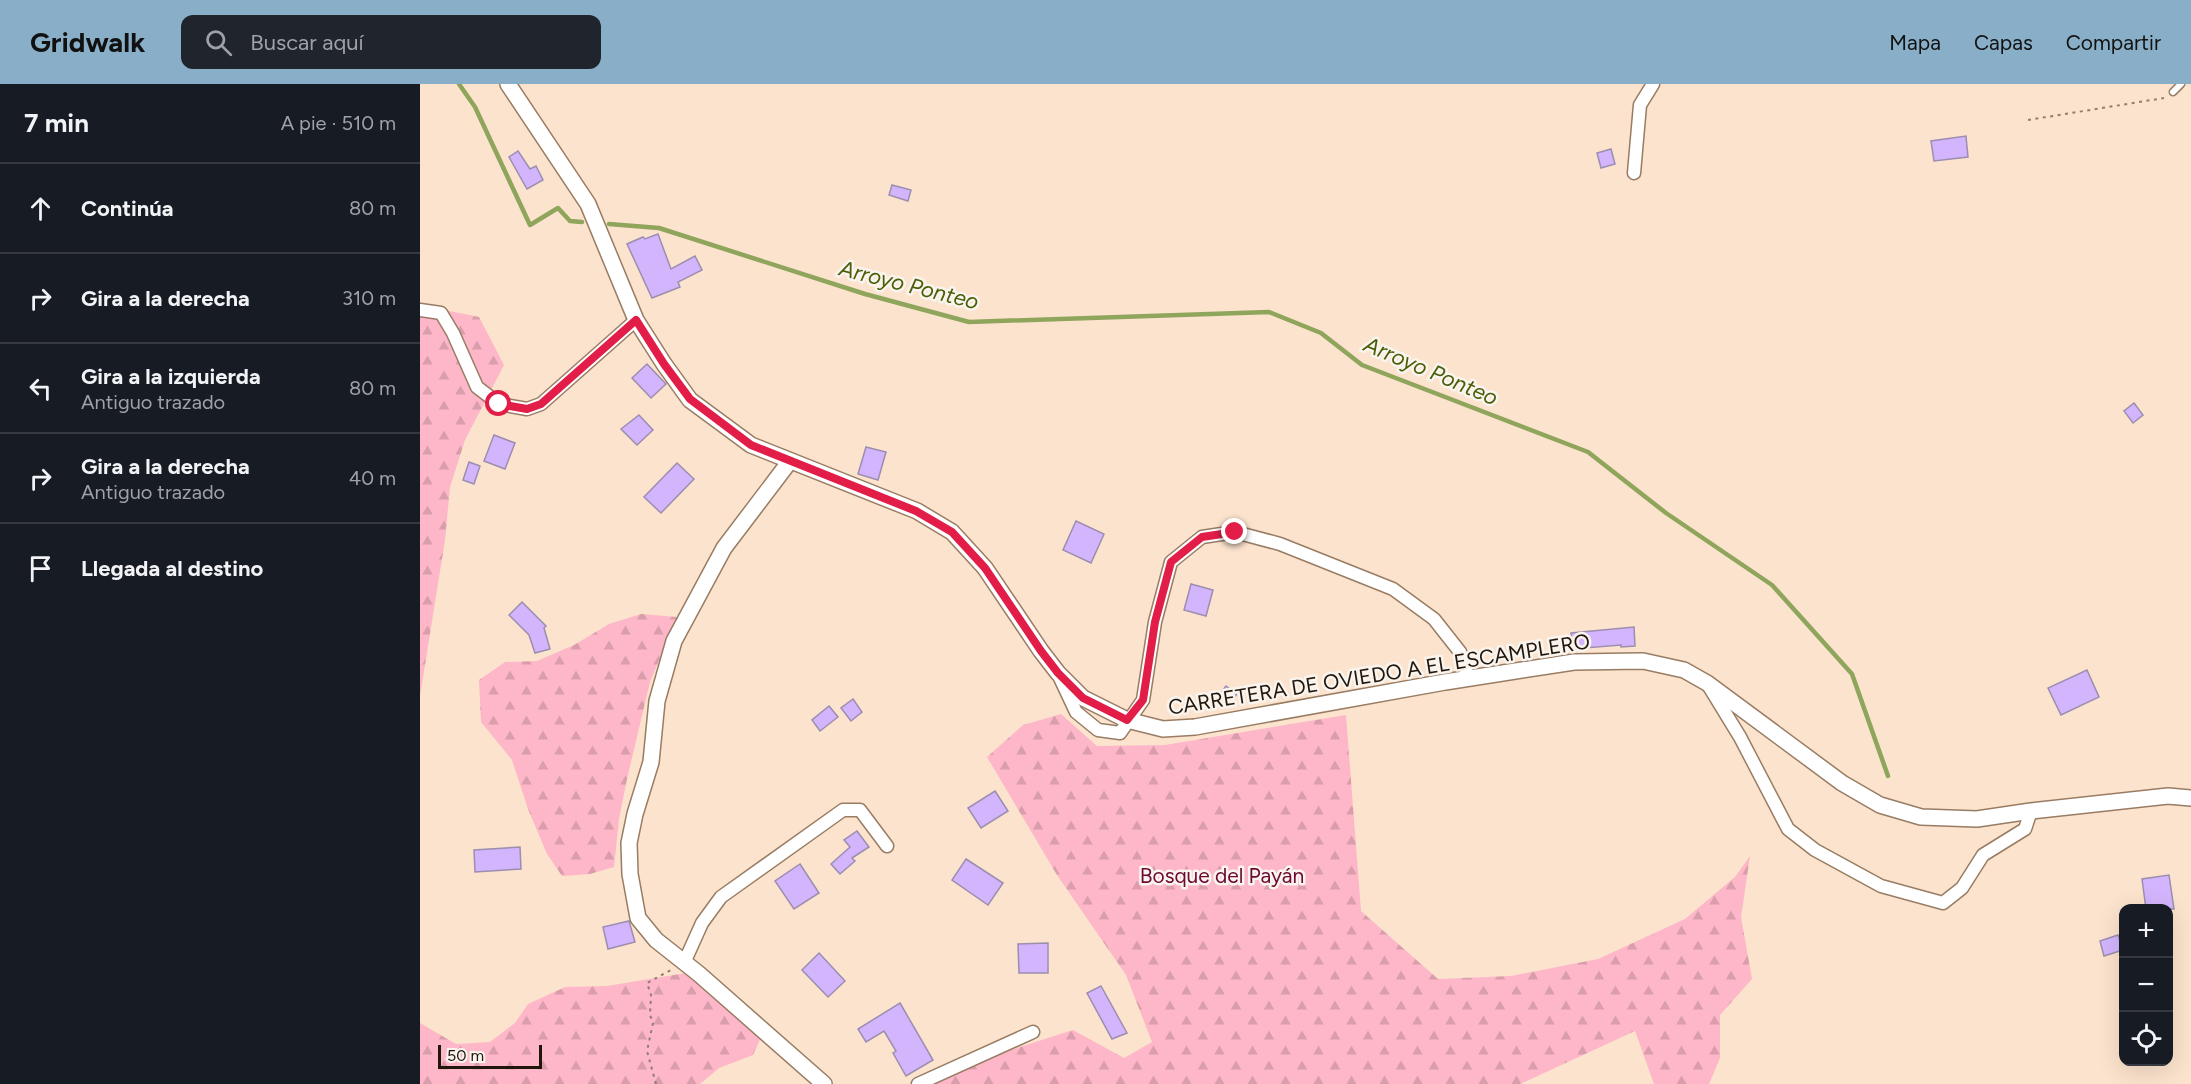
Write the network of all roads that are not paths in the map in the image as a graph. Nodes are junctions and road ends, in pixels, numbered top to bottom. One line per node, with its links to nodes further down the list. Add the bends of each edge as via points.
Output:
1 (508, 84): 7 (street, CARRETERA DE OVIEDO A EL ESCAMPLERO, via 588,204)
2 (1653, 84): 5 (street, via 1640,105)
3 (2181, 84): 4 (lane)
4 (2173, 92)
5 (1634, 173)
6 (420, 310): 7 (street, via 441,314 477,387 499,404 527,409 541,404)
7 (636, 320): 8 (street, CARRETERA DE OVIEDO A EL ESCAMPLERO, via 690,399 751,445)
8 (790, 461): 9 (street, CARRETERA DE OVIEDO A EL ESCAMPLERO, via 916,511 952,532 985,568); 16 (street, via 724,548 674,641 657,701 651,762 629,843 630,874 638,918 656,940)
9 (1058, 673): 12 (street, CARRETERA DE OVIEDO A EL ESCAMPLERO, via 1083,698); 12 (street, via 1076,712 1098,730 1120,732)
10 (1469, 679): 11 (street, CARRETERA DE OVIEDO A EL ESCAMPLERO, via 1574,662 1643,661 1684,670); 12 (street, CARRETERA DE OVIEDO A EL ESCAMPLERO, via 1195,728 1163,729); 12 (street, via 1460,652 1434,619 1394,589 1280,544 1235,532 1202,537 1171,562 1155,622 1143,700)
11 (1707, 682): 14 (street, CARRETERA DE OVIEDO A EL ESCAMPLERO, via 1842,783 1880,805 1921,817 1977,819); 14 (street, via 1788,829 1815,850 1881,886 1943,903 1962,888 1983,855 2025,829)
12 (1127, 720)
13 (2191, 798): 14 (street, CARRETERA DE OVIEDO A EL ESCAMPLERO, via 2168,796)
14 (2031, 811)
15 (887, 846): 16 (street, via 860,810 843,810 721,897 702,923)
16 (684, 963): 18 (street)
17 (1033, 1032): 19 (street)
18 (824, 1084)
19 (918, 1084)

